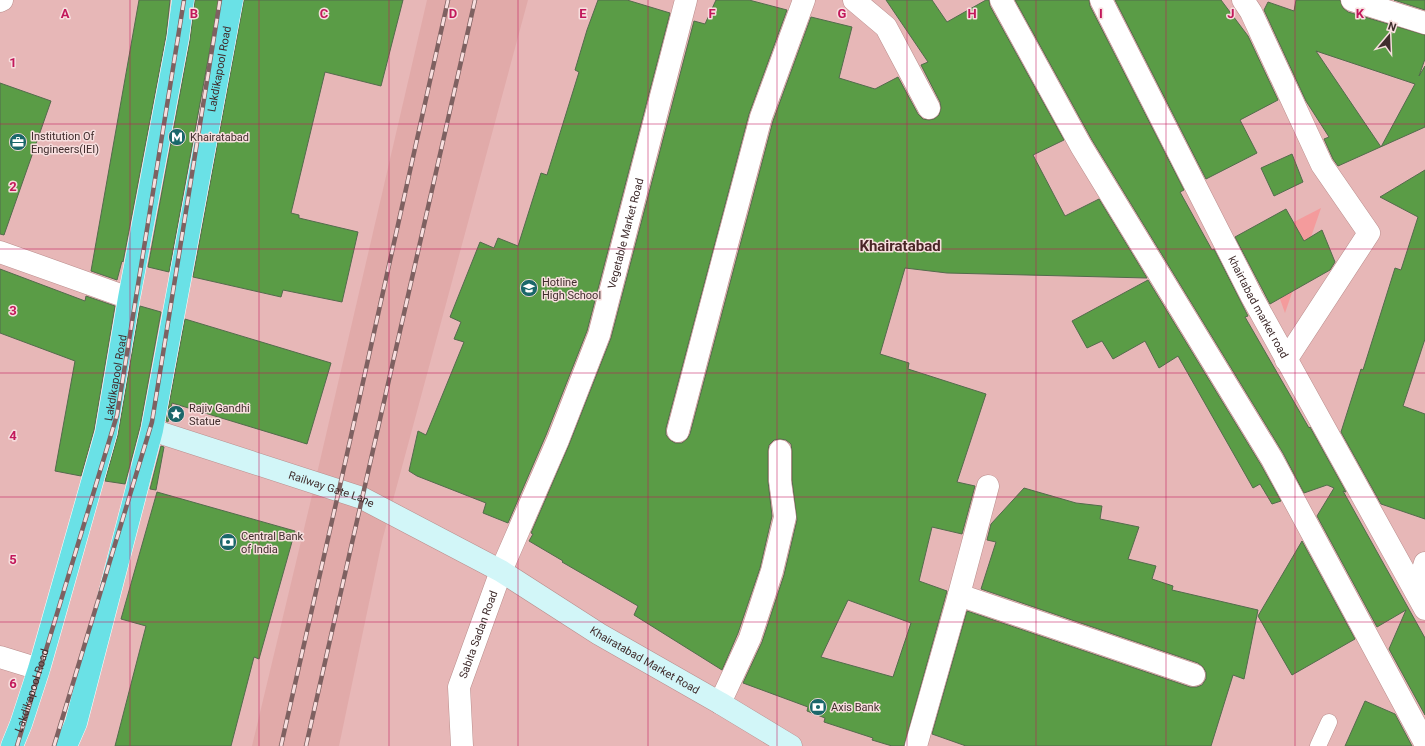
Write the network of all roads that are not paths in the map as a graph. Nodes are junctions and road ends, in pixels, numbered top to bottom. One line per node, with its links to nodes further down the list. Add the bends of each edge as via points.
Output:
1 (184, 0): 13 (highway, Lakdikapool Road)
2 (232, 0): 15 (highway, Lakdikapool Road)
3 (686, 0): 20 (street, Vegetable Market Road, via 599,335 558,440)
4 (804, 0): 16 (street, via 762,117)
5 (854, 0): 11 (street, via 886,27)
6 (1001, 0): 28 (street, via 1081,146 1272,459)
7 (1101, 0): 14 (street, khairtabad market road)
8 (1243, 0): 14 (street, via 1251,12 1322,165 1369,233)
9 (1352, 0): 10 (street)
10 (1425, 23)
11 (929, 108)
12 (0, 252): 13 (street)
13 (129, 298): 24 (highway, Lakdikapool Road, via 106,433)
14 (1286, 360): 22 (street, khairtabad market road)
15 (152, 430): 20 (street, Railway Gate Lane, via 362,498); 30 (highway, Lakdikapool Road, via 76,723)
16 (678, 431)
17 (780, 451): 26 (street, via 780,481 785,518 772,572 750,638)
18 (988, 486): 21 (street)
19 (1425, 564): 22 (street)
20 (501, 571): 26 (street, Khairatabad Market Road, via 599,634); 31 (street, Sabita Sadan Road, via 459,687)
21 (959, 595): 25 (street); 33 (street)
22 (1420, 600)
23 (0, 657): 24 (street)
24 (39, 669): 29 (highway, Lakdikapool Road)
25 (1194, 675)
26 (720, 703): 32 (street, Khairatabad Market Road)
27 (1329, 722): 34 (lane)
28 (1425, 743)
29 (12, 746)
30 (66, 746)
31 (462, 746)
32 (791, 746)
33 (916, 746)
34 (1318, 746)

